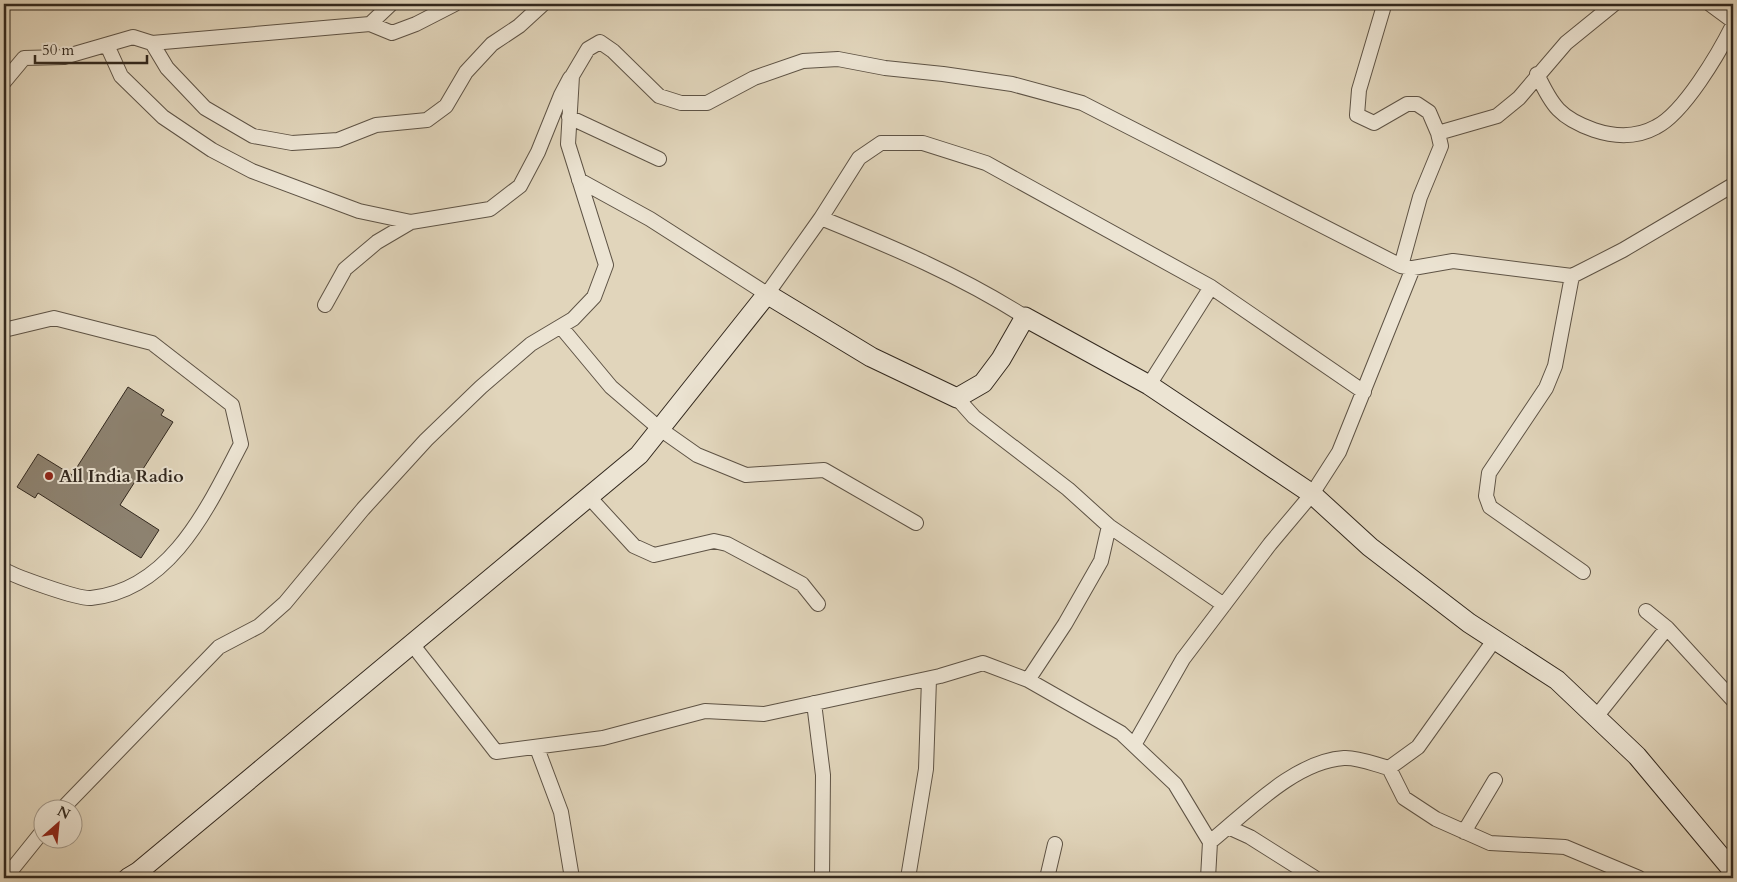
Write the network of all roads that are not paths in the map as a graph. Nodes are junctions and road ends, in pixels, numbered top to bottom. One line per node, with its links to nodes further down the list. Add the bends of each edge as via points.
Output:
1 (391, 4): 8 (street)
2 (455, 4): 8 (street, via 392,33)
3 (543, 4): 10 (street, via 492,44 466,72 446,106 426,120 376,125 338,140 292,143 253,136 205,108 167,68)
4 (1614, 4): 12 (street, via 1566,43)
5 (1710, 4): 7 (street)
6 (1383, 9): 16 (street, via 1358,90 1357,115 1374,123 1407,104 1417,104 1428,112)
7 (1733, 20)
8 (370, 24): 10 (street)
9 (1733, 25): 12 (street, via 1689,98 1658,127 1639,134 1612,136 1575,123 1551,104)
10 (152, 43): 11 (street, via 133,37)
11 (107, 45): 14 (street, via 64,57 24,58); 21 (street, via 121,76 162,117 212,150 252,171 359,211)
12 (1537, 74): 16 (street, via 1519,98 1497,116)
13 (572, 76): 15 (street); 21 (street, via 520,186 490,209); 22 (street, via 588,49 600,42 613,50 659,96 681,103 707,102 754,78 803,61 838,59 1012,84 1082,103)
14 (4, 82)
15 (570, 117): 17 (street); 18 (street, via 568,144)
16 (1438, 133): 22 (street, via 1441,146 1420,197)
17 (659, 158)
18 (579, 180): 25 (street, via 650,219); 28 (street, via 606,265 594,297)
19 (1733, 185): 23 (street)
20 (821, 218): 24 (street, via 859,158 881,143 923,143 986,163); 25 (street); 27 (street, via 924,260)
21 (411, 222): 26 (street, via 377,242 345,269)
22 (1407, 267): 23 (street, via 1453,261); 31 (street)
23 (1572, 276): 39 (street, via 1555,366 1546,388 1489,473 1486,496 1490,507)
24 (1211, 287): 30 (street); 31 (street)
25 (767, 294): 32 (street, via 871,357); 33 (street)
26 (325, 305)
27 (1025, 317): 30 (street); 32 (street, via 983,383)
28 (561, 327): 33 (street, via 611,387); 55 (street, via 531,344 454,413 363,509 286,603 259,626 219,647)
29 (4, 330): 38 (street, via 54,318 152,343 232,405 241,444 206,509 166,564 130,589 89,598 20,578)
30 (1148, 384): 34 (street)
31 (1364, 392): 34 (street, via 1338,452)
32 (957, 398): 37 (street, via 974,417)
33 (660, 429): 35 (street, via 639,455); 36 (street, via 697,455 746,475 824,470)
34 (1312, 494): 41 (street); 44 (street, via 1370,547)
35 (589, 497): 40 (street, via 634,546 654,555 714,541 727,544 802,584); 45 (street)
36 (916, 523)
37 (1110, 526): 41 (street); 47 (street, via 1101,561)
38 (4, 570)
39 (1583, 572)
40 (818, 604)
41 (1224, 605): 51 (street, via 1183,660)
42 (1646, 610): 43 (street)
43 (1667, 628): 48 (street); 50 (street)
44 (1494, 639): 50 (street, via 1557,680); 53 (street, via 1418,747)
45 (412, 644): 52 (street, via 496,752); 63 (street)
46 (929, 679): 47 (street, via 983,662); 49 (street); 66 (street, via 926,769)
47 (1028, 680): 51 (street, via 1121,733)
48 (1733, 700)
49 (814, 703): 52 (street, via 764,714 705,711 603,738); 65 (street, via 823,775)
50 (1596, 717): 61 (street, via 1638,756)
51 (1134, 745): 58 (street, via 1174,784)
52 (537, 748): 64 (street, via 561,812)
53 (1389, 768): 56 (street, via 1346,758 1318,763 1275,788); 57 (street, via 1404,798)
54 (1495, 780): 57 (street)
55 (71, 800)
56 (1228, 827): 58 (street); 69 (street)
57 (1464, 832): 70 (street, via 1490,843 1565,847)
58 (1210, 842): 68 (street)
59 (32, 844): 62 (street)
60 (1055, 844): 67 (street)
61 (1733, 872): 71 (street)
62 (5, 878)
63 (128, 878)
64 (572, 878)
65 (822, 878)
66 (908, 878)
67 (1047, 878)
68 (1208, 878)
69 (1315, 878)
70 (1639, 878)
71 (1726, 878)

